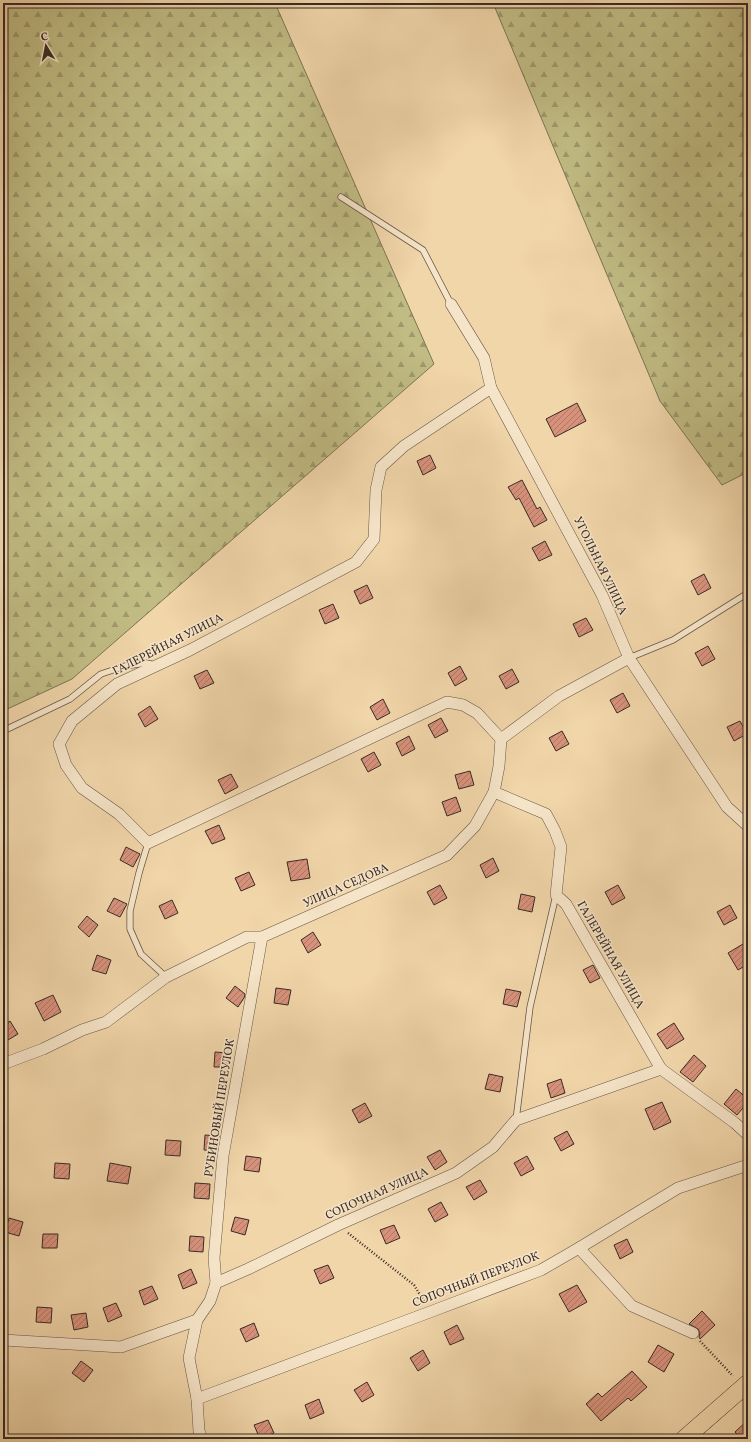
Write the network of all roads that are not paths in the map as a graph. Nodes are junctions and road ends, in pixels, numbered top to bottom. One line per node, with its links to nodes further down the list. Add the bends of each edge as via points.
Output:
1 (341, 197): 2 (lane, via 423,250)
2 (451, 304): 3 (street, УГОЛЬНАЯ УЛИЦА, via 484,358)
3 (491, 388): 5 (street, УГОЛЬНАЯ УЛИЦА, via 602,594); 6 (street, ГАЛЕРЕЙНАЯ УЛИЦА, via 404,446 381,467 376,490 374,539 356,562)
4 (748, 593): 5 (lane, via 673,640)
5 (629, 658): 8 (street, via 559,696); 10 (street, УГОЛЬНАЯ УЛИЦА, via 727,807)
6 (152, 668): 7 (lane, via 151,664 146,662 101,674 70,699); 11 (street, ГАЛЕРЕЙНАЯ УЛИЦА, via 118,684 72,721 59,744 66,765 82,788 119,814)
7 (3, 731)
8 (501, 739): 9 (street, УЛИЦА СЕДОВА); 11 (street, via 477,713 463,705 447,702)
9 (494, 792): 12 (street, via 546,814 555,830 560,847); 13 (street, УЛИЦА СЕДОВА, via 475,826 447,855)
10 (748, 826)
11 (148, 843): 14 (lane, via 130,911 130,929 141,954)
12 (556, 895): 16 (street, ГАЛЕРЕЙНАЯ УЛИЦА, via 566,904); 17 (lane, via 530,1007)
13 (262, 937): 14 (street, УЛИЦА СЕДОВА, via 247,937); 21 (street, РУБИНОВЫЙ ПЕРЕУЛОК, via 223,1156 214,1258)
14 (166, 977): 15 (street, УЛИЦА СЕДОВА, via 106,1022)
15 (3, 1064)
16 (661, 1069): 17 (street); 18 (street)
17 (516, 1120): 21 (street, СОПОЧНАЯ УЛИЦА, via 493,1147 456,1173)
18 (748, 1135)
19 (748, 1165): 20 (street, СОПОЧНЫЙ ПЕРЕУЛОК, via 678,1188)
20 (579, 1248): 23 (street, via 632,1306); 26 (street, СОПОЧНЫЙ ПЕРЕУЛОК, via 541,1270)
21 (216, 1283): 22 (street, via 210,1301)
22 (197, 1320): 24 (street, via 121,1347); 26 (street, via 189,1358)
23 (693, 1333)
24 (3, 1340)
25 (746, 1385): 28 (main road)
26 (196, 1399): 27 (street)
27 (202, 1439)
28 (684, 1439)

